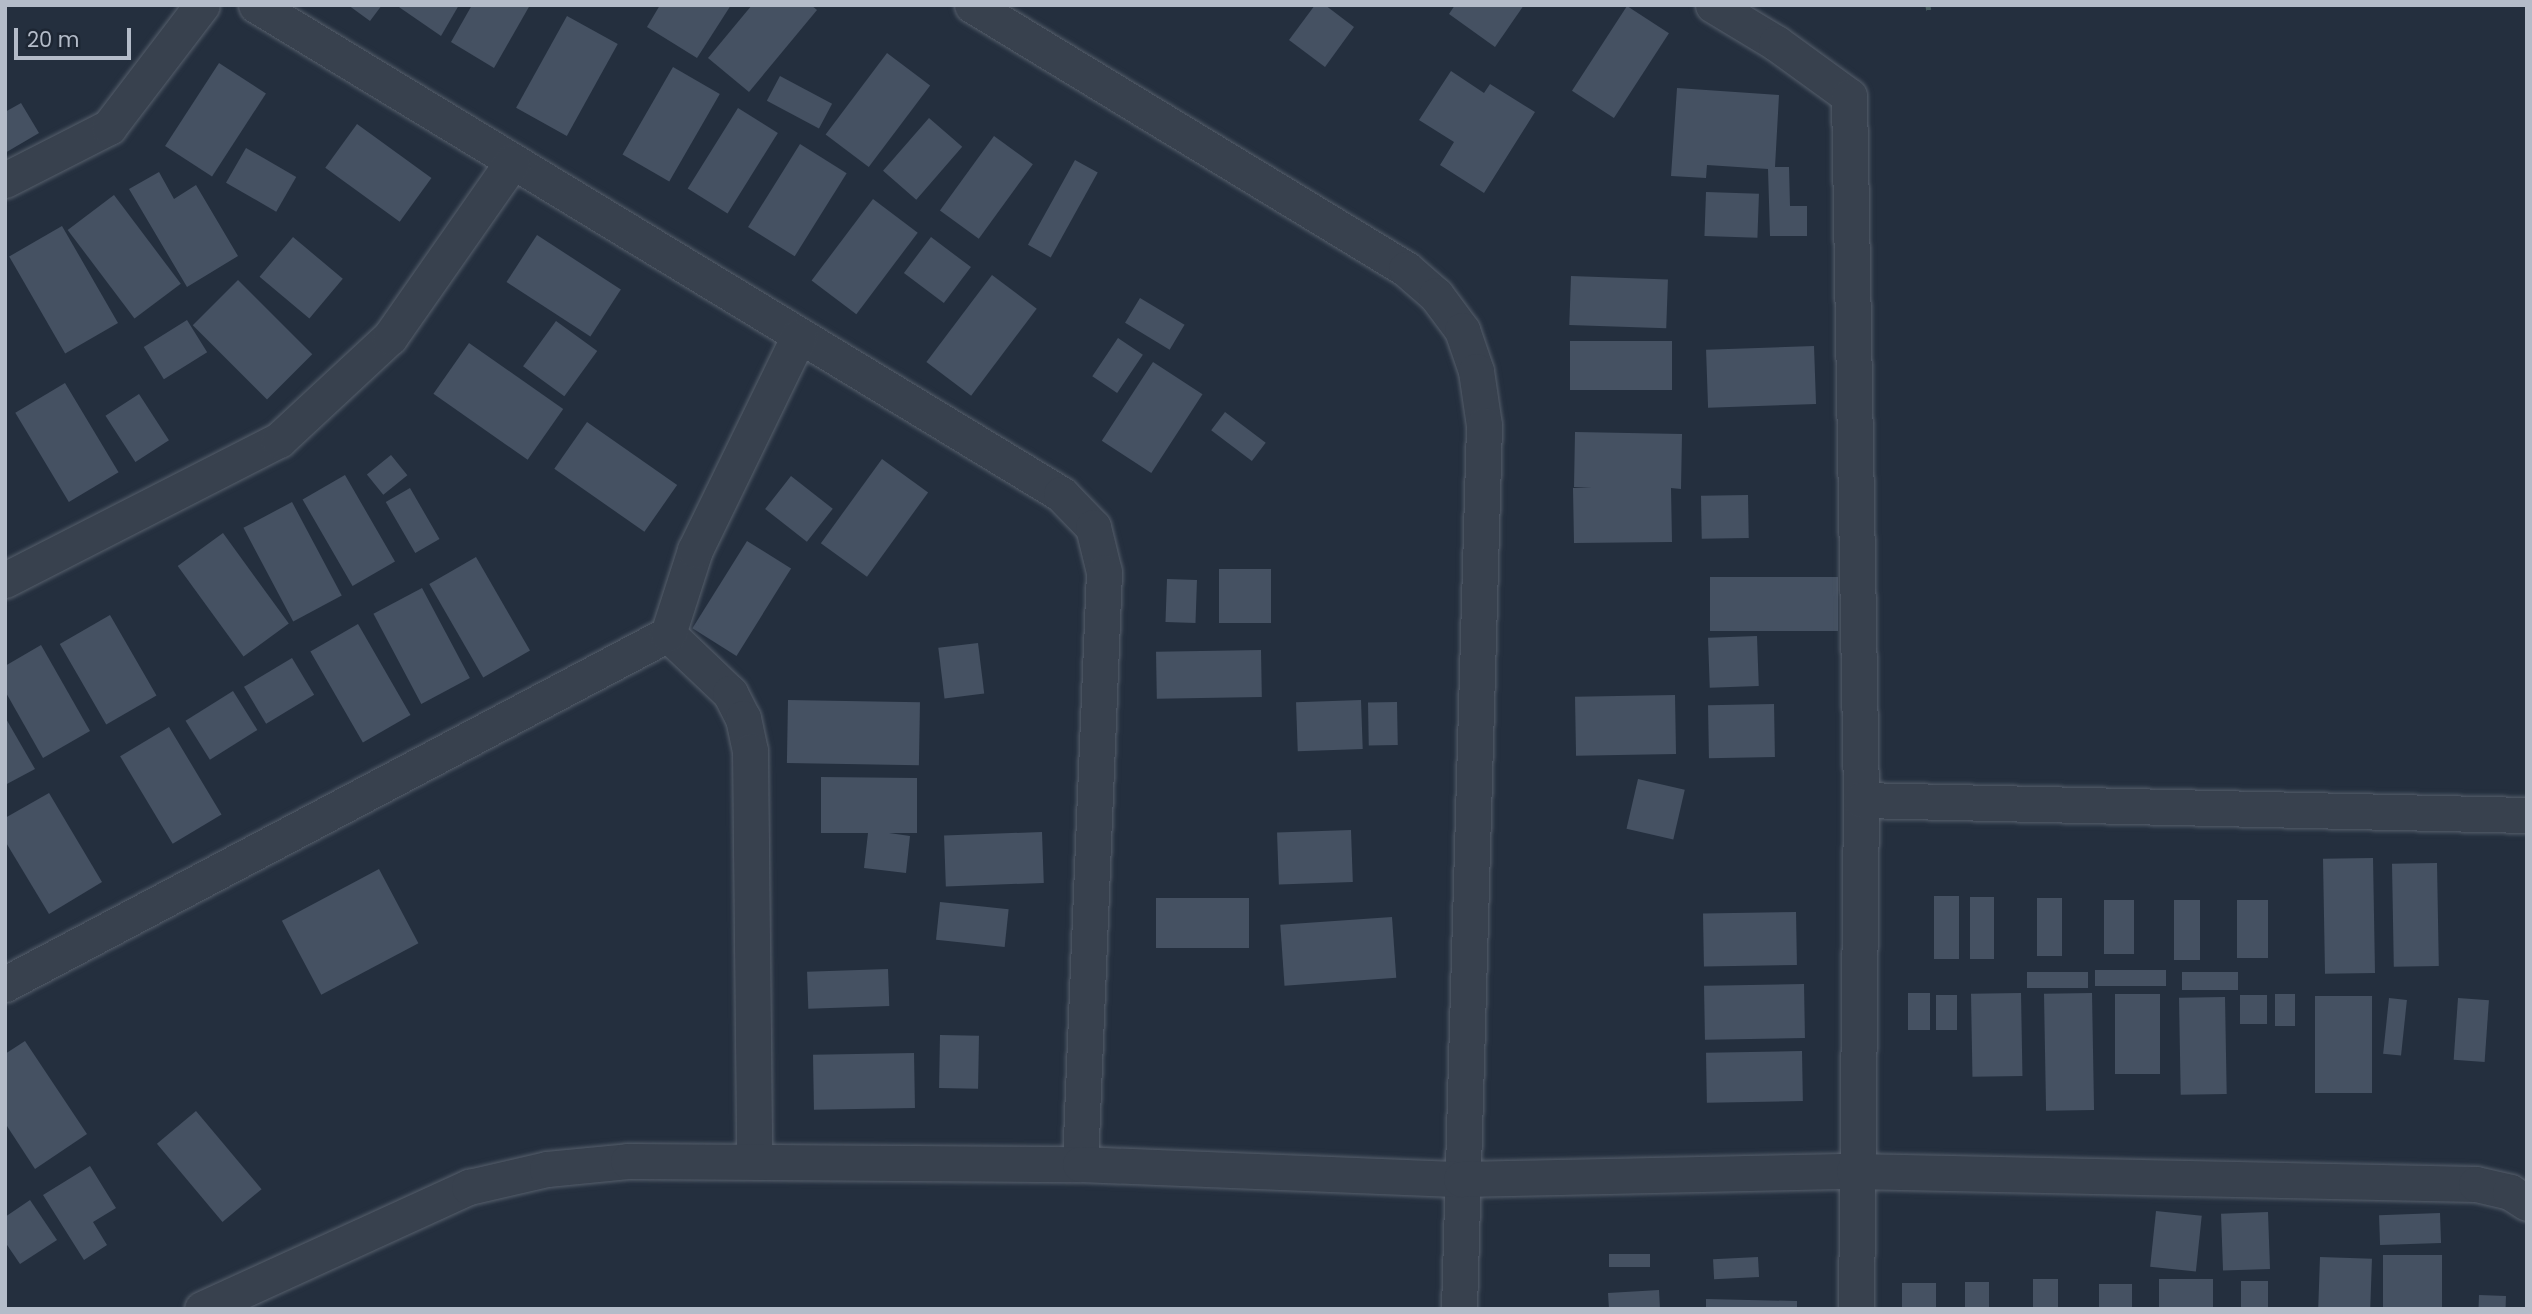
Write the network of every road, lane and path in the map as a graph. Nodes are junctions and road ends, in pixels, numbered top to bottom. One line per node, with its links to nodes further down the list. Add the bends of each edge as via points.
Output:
1 (202, 5): 6 (street, via 109,127)
2 (256, 5): 5 (street)
3 (972, 5): 16 (street, via 1406,269 1436,295 1462,330 1476,371 1484,425)
4 (1713, 5): 10 (street, via 1849,96)
5 (512, 162): 7 (street); 8 (street, via 390,337 279,440)
6 (5, 180)
7 (799, 336): 9 (street, via 695,550); 14 (street, via 1061,494 1086,517 1102,549)
8 (5, 580)
9 (668, 634): 12 (street); 13 (street, via 730,693 743,718 750,751)
10 (1861, 800): 11 (street); 15 (street)
11 (2527, 815)
12 (5, 985)
13 (754, 1159): 14 (street); 18 (street, via 628,1161 547,1169 469,1187)
14 (1080, 1164): 16 (street)
15 (1854, 1171): 16 (street); 17 (street, via 2476,1184 2510,1192); 20 (street)
16 (1461, 1179): 19 (street)
17 (2527, 1203)
18 (202, 1309)
19 (1459, 1309)
20 (1856, 1309)

